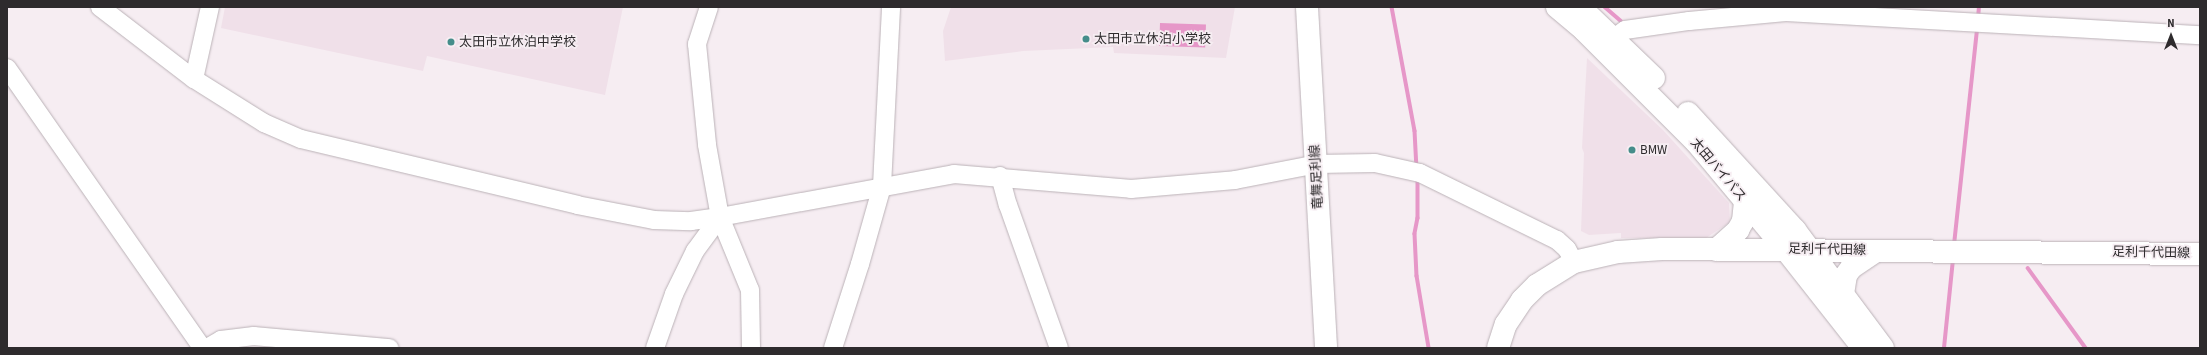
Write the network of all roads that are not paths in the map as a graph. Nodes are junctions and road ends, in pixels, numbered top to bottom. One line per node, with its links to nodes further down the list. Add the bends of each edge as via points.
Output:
1 (100, 7): 11 (street)
2 (210, 7): 11 (street)
3 (709, 7): 16 (street, via 697,44 707,145)
4 (891, 7): 14 (street)
5 (1307, 7): 12 (main road, 竜舞足利線)
6 (1557, 7): 15 (main road, 太田バイパス, via 1589,35 1691,137)
7 (1580, 7): 9 (main road, 太田バイパス)
8 (2200, 35): 9 (street, via 1786,12 1689,20 1625,30)
9 (1615, 37): 19 (main road, 太田バイパス, via 1758,187)
10 (7, 68): 24 (street)
11 (194, 79): 16 (street, via 264,123 301,139 577,205 654,220 691,221)
12 (1317, 164): 13 (street, via 1235,180 1131,189); 22 (street, via 1375,163 1420,173 1557,240 1567,249); 31 (main road, 竜舞足利線)
13 (1000, 176): 14 (street, via 954,174); 30 (street)
14 (882, 186): 16 (street); 29 (street)
15 (1745, 201): 17 (main road, via 1743,221 1738,230); 18 (main road, 太田バイパス)
16 (720, 217): 27 (street, via 695,251 674,294); 28 (street, via 750,290)
17 (1716, 250): 18 (main road, 足利千代田線); 22 (main road, 足利千代田線, via 1662,249 1618,252)
18 (1786, 250): 19 (main road, 足利千代田線); 33 (main road, 太田バイパス)
19 (1810, 250): 20 (main road, 足利千代田線); 23 (main road, 太田バイパス)
20 (1876, 251): 21 (main road, 足利千代田線); 23 (main road, via 1851,268 1846,275)
21 (2200, 254)
22 (1574, 262): 32 (main road, 足利千代田線, via 1547,277 1522,300 1506,324)
23 (1844, 294): 34 (main road, 太田バイパス)
24 (202, 348)
25 (207, 348): 26 (street, via 221,340 254,336)
26 (389, 348)
27 (656, 348)
28 (751, 348)
29 (833, 348)
30 (1059, 348)
31 (1326, 348)
32 (1498, 348)
33 (1863, 348)
34 (1883, 348)

